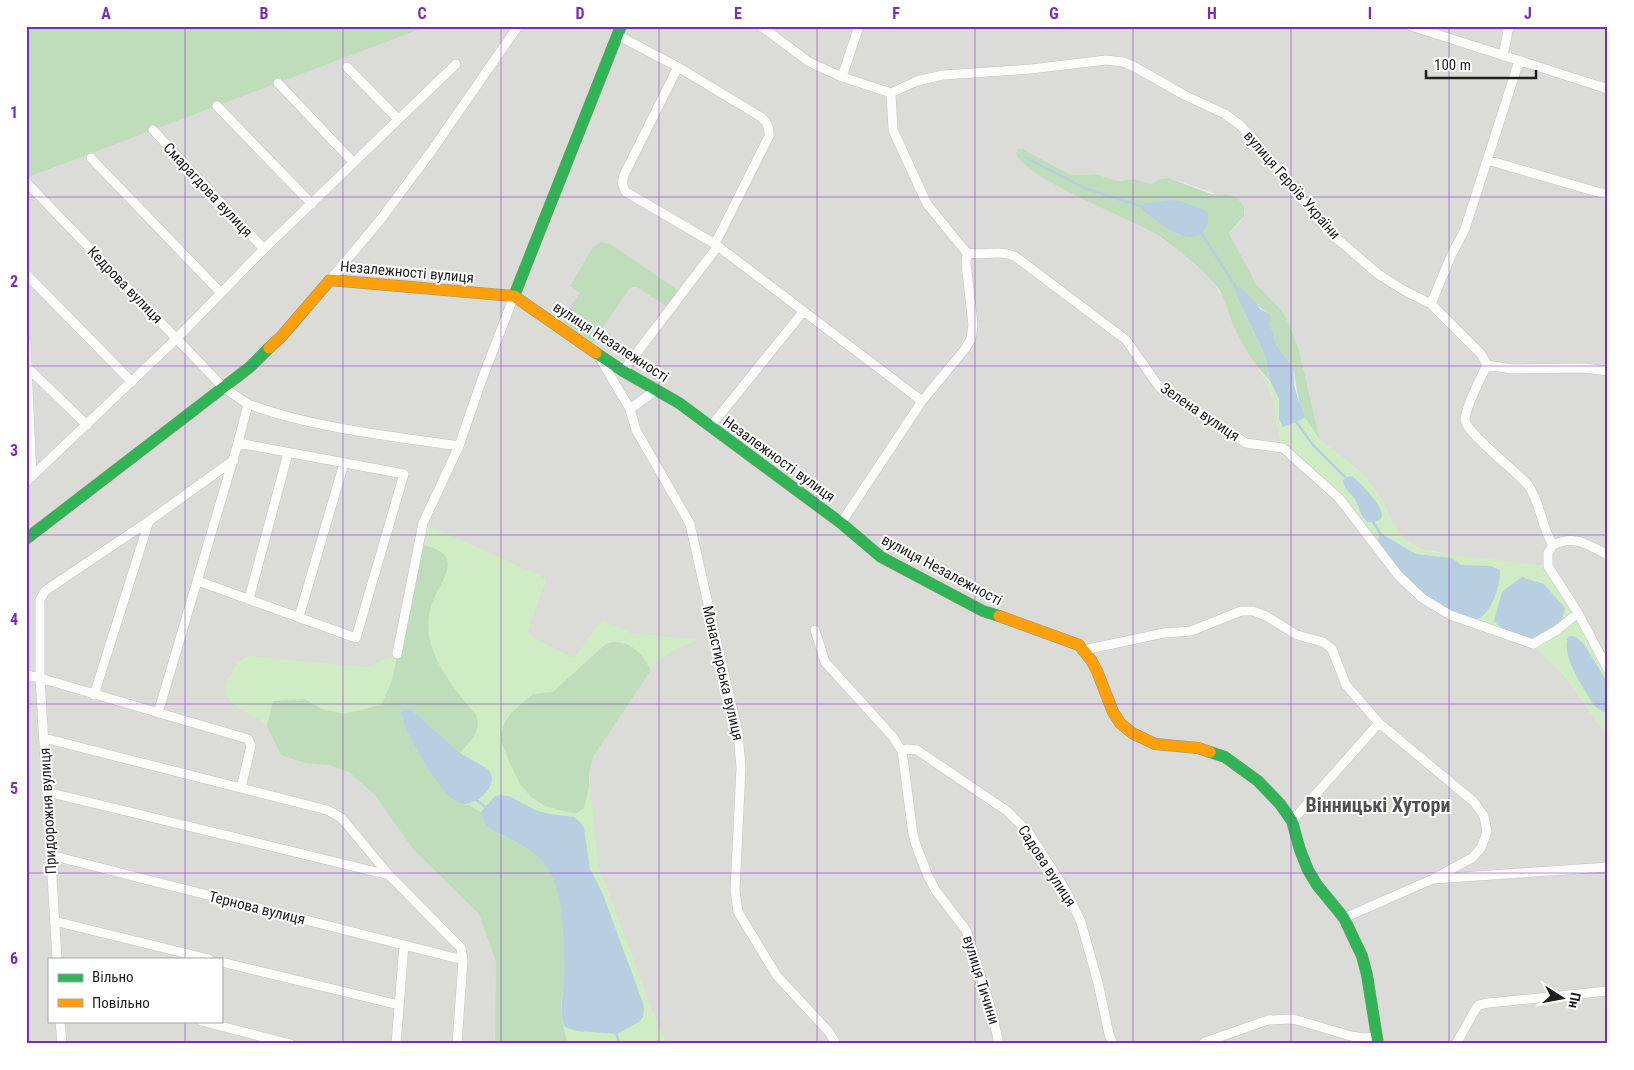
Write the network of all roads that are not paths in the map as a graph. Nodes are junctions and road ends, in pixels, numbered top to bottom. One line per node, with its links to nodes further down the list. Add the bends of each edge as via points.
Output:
1 (518, 26): 29 (street, via 381,220)
2 (762, 26): 12 (street, via 809,62)
3 (859, 26): 12 (street)
4 (1411, 26): 7 (street)
5 (1510, 26): 7 (street)
6 (619, 30): 11 (street); 31 (street)
7 (1503, 56): 8 (street)
8 (1520, 61): 14 (street); 20 (street)
9 (456, 64): 17 (street)
10 (347, 67): 17 (street)
11 (678, 67): 25 (street, via 761,116 769,128 769,136); 25 (street, via 624,175 623,187 631,196)
12 (842, 77): 15 (street)
13 (278, 83): 21 (street)
14 (1608, 89)
15 (891, 93): 27 (street, via 893,130 927,204); 32 (street, вулиця Героїв України, via 943,75 1106,60 1123,62 1225,114 1240,125 1326,229 1378,274)
16 (217, 106): 24 (street)
17 (398, 119): 21 (street)
18 (152, 130): 26 (street, Смарагдова вулиця)
19 (91, 158): 30 (street)
20 (1487, 160): 23 (street); 32 (street, via 1465,229)
21 (353, 162): 24 (street)
22 (26, 182): 34 (street, Кедрова вулиця)
23 (1608, 195)
24 (312, 204): 26 (street)
25 (717, 245): 33 (street); 39 (street)
26 (264, 249): 30 (street)
27 (967, 253): 44 (street, via 973,324 971,339); 62 (street, Зелена вулиця, via 1016,257 1126,340 1160,388 1246,443 1283,448 1338,498 1398,575 1432,605 1469,623 1533,644)
28 (26, 274): 41 (street)
29 (330, 280): 31 (street); 42 (street, Незалежності вулиця, via 275,343)
30 (221, 293): 34 (street)
31 (514, 296): 36 (street, Незалежності вулиця); 50 (street)
32 (1431, 304): 37 (street, вулиця Героїв України, via 1481,354)
33 (804, 312): 44 (street); 48 (street)
34 (176, 339): 41 (street); 42 (street, Кедрова вулиця)
35 (26, 342): 38 (street)
36 (597, 354): 39 (street, Незалежності вулиця); 46 (street, Монастирська вулиця)
37 (1487, 365): 40 (street, via 1512,369); 58 (street, via 1466,411 1465,422 1476,437 1527,483 1546,534)
38 (27, 367): 47 (street); 54 (street)
39 (623, 371): 43 (street, Незалежності вулиця)
40 (1608, 371)
41 (132, 382): 47 (street)
42 (224, 388): 45 (street, Кедрова вулиця); 57 (street, Незалежності вулиця)
43 (656, 390): 46 (street); 48 (street, Незалежності вулиця)
44 (922, 401): 56 (street)
45 (248, 404): 49 (street); 50 (street, Кедрова вулиця, via 271,413 354,430)
46 (630, 409): 98 (street, Монастирська вулиця, via 636,430 690,524 714,636 737,720 741,768 735,880 738,912 777,976)
47 (86, 425): 54 (street)
48 (710, 427): 56 (street, Незалежності вулиця)
49 (238, 443): 51 (street); 52 (street)
50 (459, 446): 66 (street, via 423,523)
51 (288, 453): 53 (street); 61 (street)
52 (234, 460): 55 (street, Придорожня вулиця); 60 (street)
53 (344, 463): 63 (street); 63 (street, via 404,474 356,638)
54 (29, 480)
55 (149, 521): 69 (street, Придорожня вулиця, via 45,591 40,600); 70 (street)
56 (841, 522): 65 (street, Незалежності вулиця, via 882,557 975,608 1075,642)
57 (26, 539)
58 (1554, 546): 59 (street, via 1572,540); 62 (street, via 1548,553 1548,566)
59 (1608, 555)
60 (198, 581): 61 (street); 71 (street)
61 (249, 599): 63 (street)
62 (1578, 613): 67 (street)
63 (299, 617)
64 (814, 630): 74 (street, via 825,662)
65 (1084, 650): 72 (street, via 1164,633 1191,631 1241,611 1253,611 1297,635 1323,642 1332,649 1346,685); 77 (street, Незалежності вулиця, via 1097,671 1113,712 1132,733 1155,744 1198,748 1225,757 1266,788)
66 (397, 654)
67 (1608, 669)
68 (26, 675): 69 (street)
69 (40, 678): 70 (street); 73 (street, Придорожня вулиця)
70 (94, 695): 71 (street)
71 (158, 713): 75 (street, via 248,739 251,746)
72 (1379, 723): 77 (street); 81 (street, via 1474,802 1484,816 1487,832 1481,848 1472,858)
73 (44, 738): 75 (street); 76 (street, Придорожня вулиця)
74 (902, 751): 99 (street, вулиця Тичини, via 917,848 936,891 966,930); 100 (street, Садова вулиця, via 917,750 1007,811 1028,833 1066,891 1081,922)
75 (241, 788): 80 (street, via 334,813)
76 (47, 792): 78 (street, Придорожня вулиця); 80 (street)
77 (1292, 821): 82 (street, Незалежності вулиця, via 1308,870)
78 (50, 855): 83 (street, Придорожня вулиця); 84 (street, Тернова вулиця)
79 (1608, 867): 81 (street)
80 (389, 875): 87 (street, via 461,948)
81 (1433, 879): 82 (street)
82 (1344, 918): 93 (street, Незалежності вулиця, via 1365,965)
83 (54, 921): 85 (street, Придорожня вулиця); 86 (street)
84 (404, 945): 87 (street, Тернова вулиця); 90 (street)
85 (57, 958)
86 (205, 958)
87 (463, 960): 97 (street)
88 (222, 962): 90 (street)
89 (1608, 992): 102 (street, via 1479,1005)
90 (399, 1005): 96 (street)
91 (60, 1022): 94 (street)
92 (205, 1022): 95 (street)
93 (1377, 1040): 101 (street, via 1293,1019 1268,1020)
94 (62, 1044)
95 (291, 1044)
96 (396, 1044)
97 (457, 1044)
98 (836, 1044)
99 (999, 1044)
100 (1113, 1044)
101 (1204, 1044)
102 (1456, 1044)

